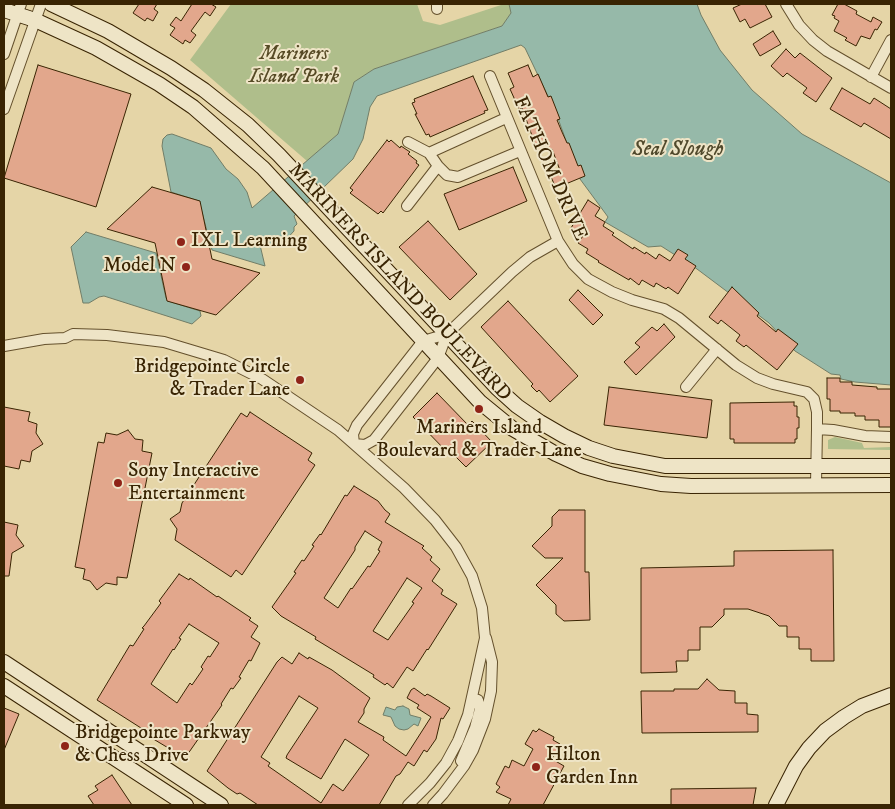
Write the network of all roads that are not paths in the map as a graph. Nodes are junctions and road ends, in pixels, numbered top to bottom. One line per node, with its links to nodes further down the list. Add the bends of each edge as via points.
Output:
1 (41, 4): 6 (street)
2 (51, 4): 20 (main road, MARINERS ISLAND BOULEVARD, via 171,68 248,125)
3 (786, 4): 10 (street, via 813,40)
4 (19, 9): 5 (main road, MARINERS ISLAND BOULEVARD); 6 (main road, MARINERS ISLAND BOULEVARD); 8 (street)
5 (4, 10)
6 (35, 20): 12 (street); 21 (main road, MARINERS ISLAND BOULEVARD, via 96,48 193,107 263,168)
7 (891, 40): 10 (street)
8 (4, 54)
9 (490, 76): 13 (street, FATHOM DRIVE)
10 (871, 77): 11 (street)
11 (891, 88)
12 (4, 109)
13 (506, 118): 15 (street, FATHOM DRIVE); 16 (street)
14 (408, 142): 16 (street)
15 (520, 151): 17 (street, via 458,177 447,175); 19 (street, FATHOM DRIVE)
16 (429, 153): 17 (street)
17 (438, 166): 18 (street)
18 (407, 206)
19 (558, 241): 20 (street, via 512,272); 23 (street, FATHOM DRIVE, via 588,279 632,300 664,309)
20 (447, 334): 21 (street); 24 (street); 29 (main road, MARINERS ISLAND BOULEVARD, via 517,406 589,448 665,466)
21 (423, 341): 24 (main road, MARINERS ISLAND BOULEVARD); 28 (street, via 357,425)
22 (4, 346): 28 (street, via 90,334 142,338 193,350 232,363 262,379)
23 (717, 349): 25 (street); 26 (street, FATHOM DRIVE, via 757,378 807,392 814,399)
24 (438, 358): 28 (street, via 374,440 365,445); 31 (main road, MARINERS ISLAND BOULEVARD, via 504,422 528,439 582,466 662,484)
25 (686, 387)
26 (817, 429): 27 (street); 29 (street, FATHOM DRIVE)
27 (891, 437)
28 (354, 444): 33 (street, via 412,495 456,547 480,597)
29 (817, 466): 30 (main road, MARINERS ISLAND BOULEVARD); 31 (street, FATHOM DRIVE)
30 (891, 466)
31 (816, 485): 32 (main road, MARINERS ISLAND BOULEVARD)
32 (891, 485)
33 (485, 638): 37 (street); 38 (street, via 492,662 491,691 485,719 473,750)
34 (4, 662): 40 (main road)
35 (4, 686): 39 (main road)
36 (891, 695): 43 (main road, via 862,706 808,748)
37 (472, 698): 38 (street, via 478,700 480,709); 41 (street, via 458,741 446,763)
38 (453, 781): 42 (street)
39 (186, 805)
40 (222, 805)
41 (408, 805)
42 (432, 805)
43 (776, 805)

